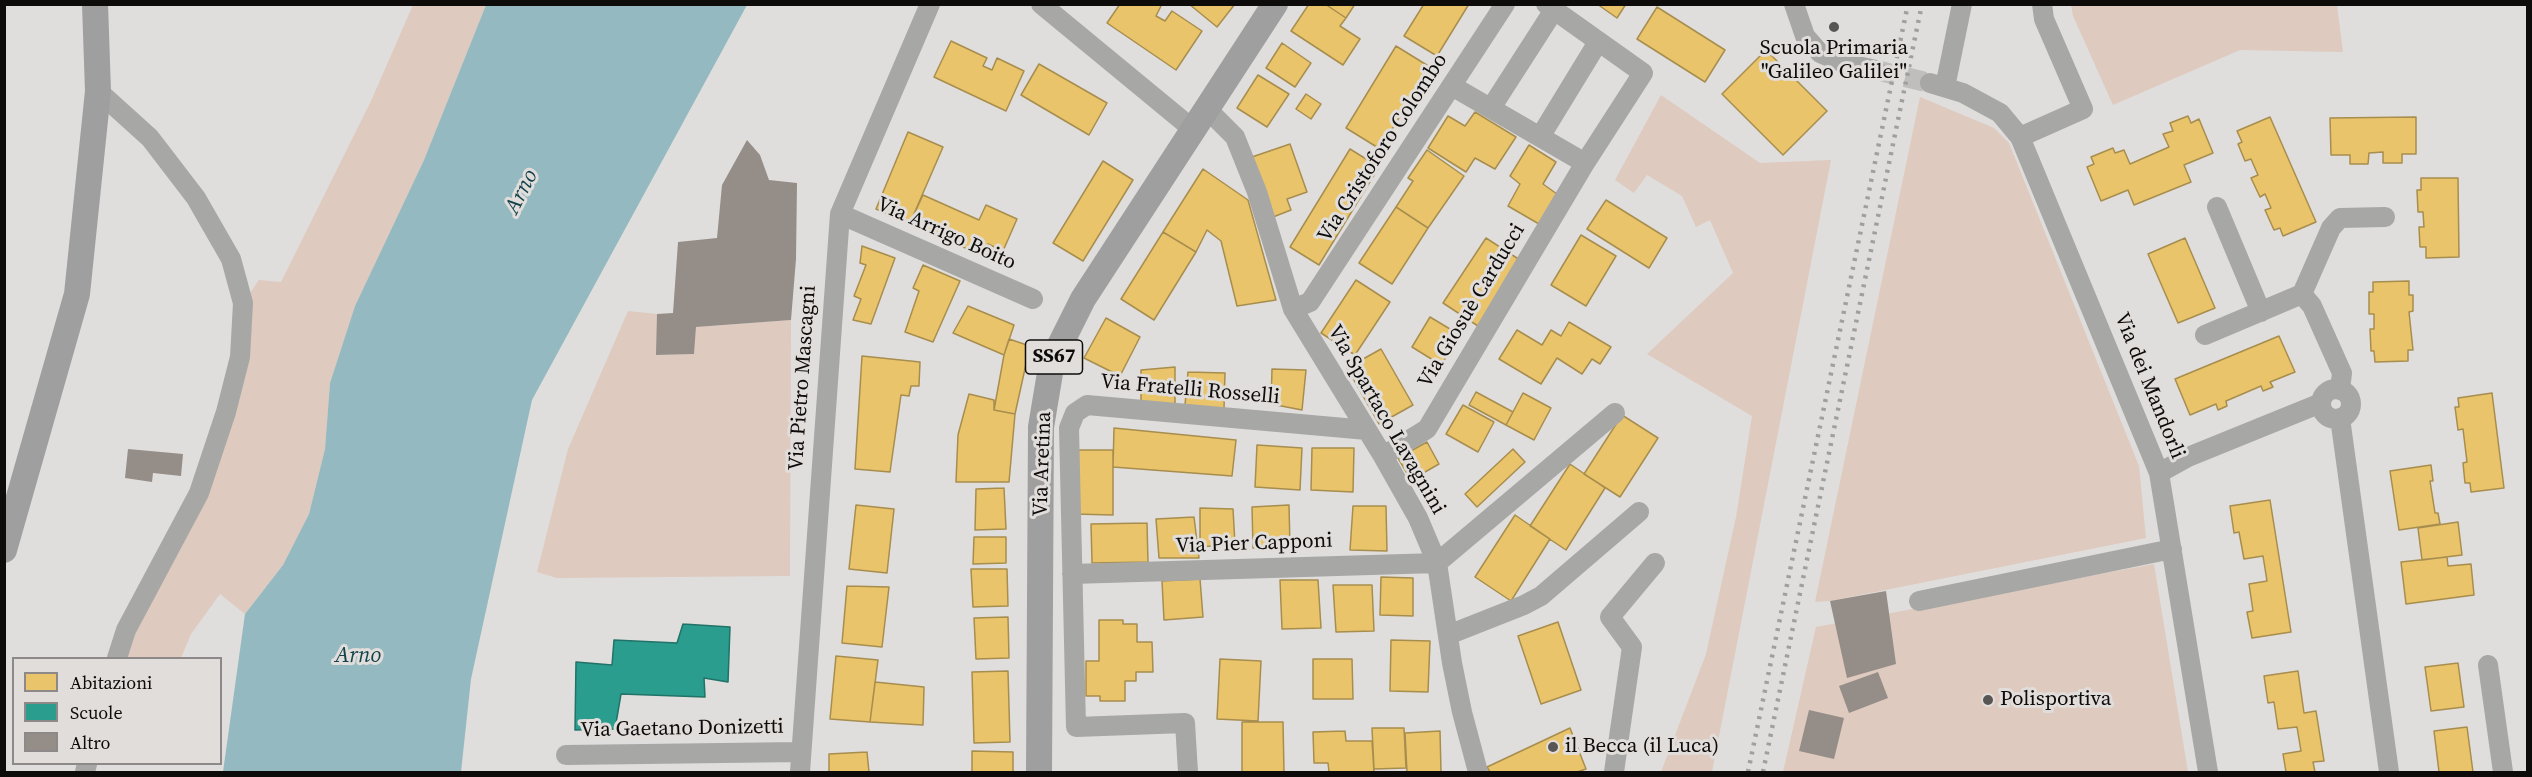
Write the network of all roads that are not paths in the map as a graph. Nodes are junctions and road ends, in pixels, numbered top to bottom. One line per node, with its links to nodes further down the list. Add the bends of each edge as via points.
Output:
1 (95, 4): 13 (main road)
2 (930, 4): 21 (street, Via Pietro Mascagni)
3 (1041, 4): 16 (street)
4 (1275, 4): 15 (main road, Via Aretina / SS67)
5 (1505, 4): 12 (street, Via Cristoforo Colombo)
6 (1794, 4): 11 (street, via 1805,36 1820,53)
7 (1962, 4): 18 (street, Via dei Mandorli, via 1937,85 1963,93 2000,114)
8 (2042, 4): 18 (street, via 2044,19 2083,109)
9 (1550, 7): 10 (street); 14 (street)
10 (1598, 42): 17 (street); 19 (street, Via Giosuè Carducci, via 1643,73)
11 (1876, 70)
12 (1452, 86): 14 (street); 25 (street, Via Cristoforo Colombo, via 1310,302)
13 (98, 91): 37 (main road, via 77,294); 43 (street, via 150,138 196,198 231,259 243,303 240,357 199,493 126,630)
14 (1491, 108): 17 (street)
15 (1208, 110): 16 (main road, Via Aretina / SS67); 25 (street, Via Spartaco Lavagnini, via 1235,137 1257,192)
16 (1195, 131): 48 (main road, Via Aretina / SS67, via 1083,299 1052,361 1041,427)
17 (1540, 137): 19 (street)
18 (2020, 137): 34 (street, Via dei Mandorli)
19 (1585, 163): 33 (street, Via Giosuè Carducci, via 1427,429)
20 (2217, 207): 26 (street)
21 (840, 214): 24 (street, Via Arrigo Boito); 45 (street, Via Pietro Mascagni)
22 (2385, 217): 23 (street, via 2340,218 2331,228)
23 (2301, 294): 26 (street); 28 (street, via 2312,306 2342,373)
24 (1033, 299)
25 (1293, 309): 32 (street, Via Spartaco Lavagnini)
26 (2261, 312): 27 (street)
27 (2205, 335)
28 (2340, 390): 29 (street, via 2327,392); 31 (street, via 2348,395 2351,404 2348,413)
29 (2321, 403): 31 (street, via 2326,415); 34 (street, via 2188,457)
30 (1615, 413): 38 (street)
31 (2340, 418): 53 (street)
32 (1367, 430): 33 (street, Via Spartaco Lavagnini); 40 (street, Via Fratelli Rosselli, via 1087,405 1075,413 1069,428)
33 (1383, 456): 38 (street, Via Spartaco Lavagnini, via 1418,518)
34 (2159, 473): 36 (street, Via dei Mandorli)
35 (1639, 512): 42 (street, via 1541,596)
36 (2172, 549): 41 (street); 52 (street, Via dei Mandorli)
37 (4, 550)
38 (1437, 563): 40 (street, Via Pier Capponi); 42 (street, Via Spartaco Lavagnini)
39 (1655, 564): 51 (street, via 1610,617 1632,647)
40 (1072, 574): 49 (street, Via Fratelli Rosselli, via 1076,727 1185,723)
41 (1919, 601)
42 (1448, 635): 50 (street, Via Spartaco Lavagnini)
43 (117, 657)
44 (2488, 665): 54 (street)
45 (800, 752): 46 (street, Via Gaetano Donizetti); 47 (street, Via Pietro Mascagni)
46 (566, 755)
47 (800, 772)
48 (1039, 772)
49 (1188, 772)
50 (1478, 772)
51 (1614, 772)
52 (2208, 772)
53 (2389, 772)
54 (2503, 772)

